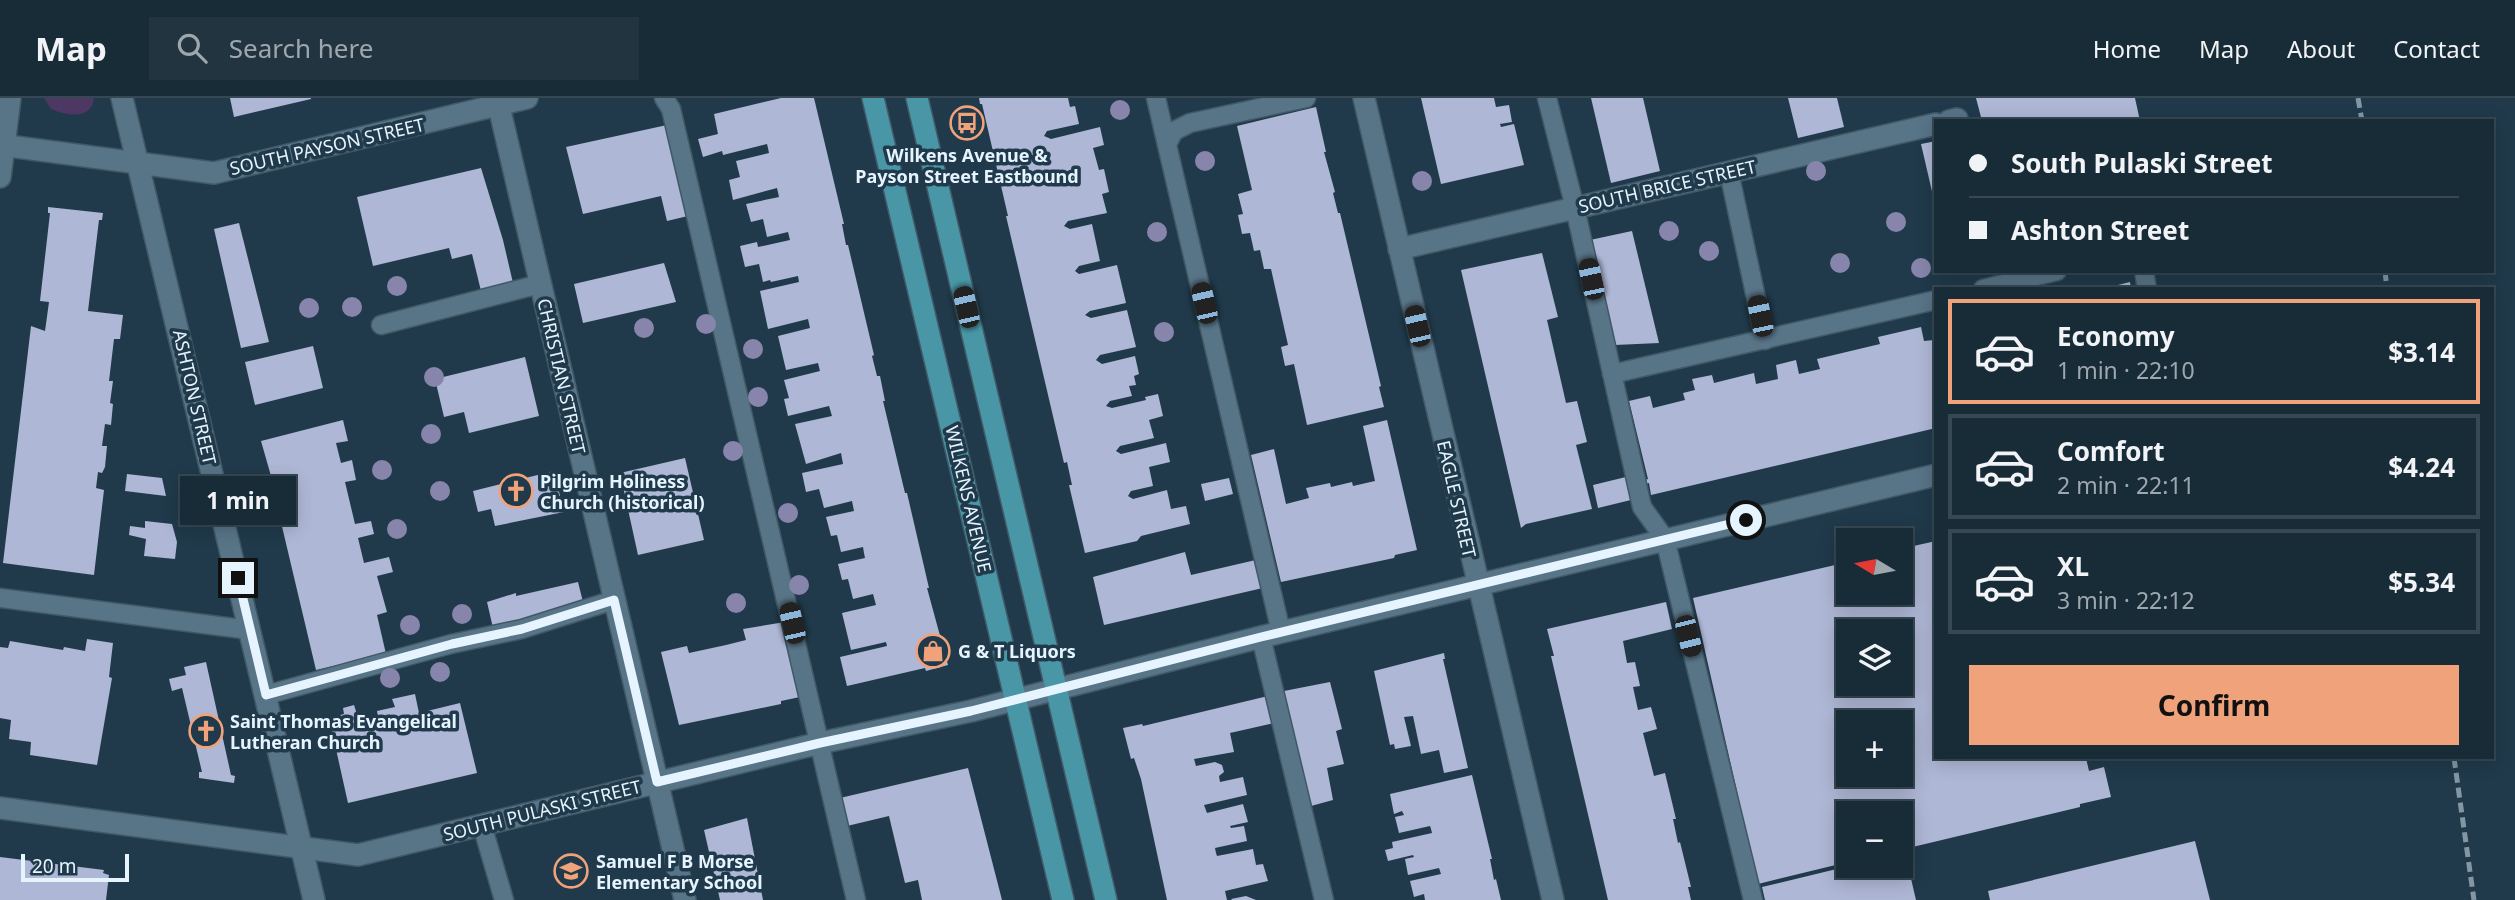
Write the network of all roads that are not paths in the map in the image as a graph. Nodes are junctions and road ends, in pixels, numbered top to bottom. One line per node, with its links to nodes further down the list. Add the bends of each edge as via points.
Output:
1 (10, 98): 14 (street)
2 (122, 98): 15 (street, ASHTON STREET)
3 (527, 98): 11 (street, SOUTH PAYSON STREET)
4 (664, 98): 37 (lane, via 671,109)
5 (873, 98): 36 (main road, WILKENS AVENUE)
6 (917, 98): 34 (main road)
7 (1156, 98): 13 (lane)
8 (1306, 98): 13 (lane, via 1190,123 1174,131)
9 (1364, 98): 19 (street, EAGLE STREET)
10 (1547, 98): 18 (lane)
11 (497, 101): 15 (street, SOUTH PAYSON STREET, via 215,173); 21 (street, CHRISTIAN STREET)
12 (1934, 124): 16 (street, SOUTH BRICE STREET)
13 (1167, 144): 33 (lane)
14 (2, 145): 15 (street, SOUTH PAYSON STREET); 17 (street)
15 (139, 163): 32 (street, ASHTON STREET)
16 (1729, 172): 18 (street, SOUTH BRICE STREET); 25 (lane)
17 (0, 177)
18 (1575, 208): 19 (street, SOUTH BRICE STREET); 26 (lane)
19 (1399, 249): 29 (street, EAGLE STREET)
20 (2049, 273): 22 (lane)
21 (540, 284): 24 (lane); 31 (street, CHRISTIAN STREET)
22 (1991, 287)
23 (1934, 300): 25 (lane)
24 (381, 325)
25 (1765, 340): 26 (lane)
26 (1612, 374): 28 (lane, via 1643,508)
27 (1934, 475): 28 (street, SOUTH PULASKI STREET)
28 (1665, 539): 29 (street, SOUTH PULASKI STREET); 50 (lane)
29 (1477, 585): 33 (street, SOUTH PULASKI STREET); 49 (street, EAGLE STREET)
30 (0, 598): 32 (lane)
31 (614, 600): 35 (lane, via 522,629); 38 (street, CHRISTIAN STREET)
32 (250, 629): 35 (street, ASHTON STREET)
33 (1271, 635): 34 (street, SOUTH PULASKI STREET); 48 (lane)
34 (1056, 689): 36 (street, SOUTH PULASKI STREET); 47 (main road)
35 (266, 695): 41 (street, ASHTON STREET)
36 (1016, 700): 37 (street, SOUTH PULASKI STREET); 46 (main road, WILKENS AVENUE)
37 (820, 743): 38 (street, SOUTH PULASKI STREET); 45 (lane)
38 (657, 782): 40 (street, SOUTH PULASKI STREET); 44 (street, CHRISTIAN STREET)
39 (0, 808): 41 (street, SOUTH PULASKI STREET)
40 (482, 825): 41 (street, SOUTH PULASKI STREET, via 358,855); 43 (lane)
41 (301, 847): 42 (street, ASHTON STREET)
42 (314, 900)
43 (504, 900)
44 (685, 900)
45 (856, 900)
46 (1063, 900)
47 (1106, 900)
48 (1324, 900)
49 (1553, 900)
50 (1753, 900)

